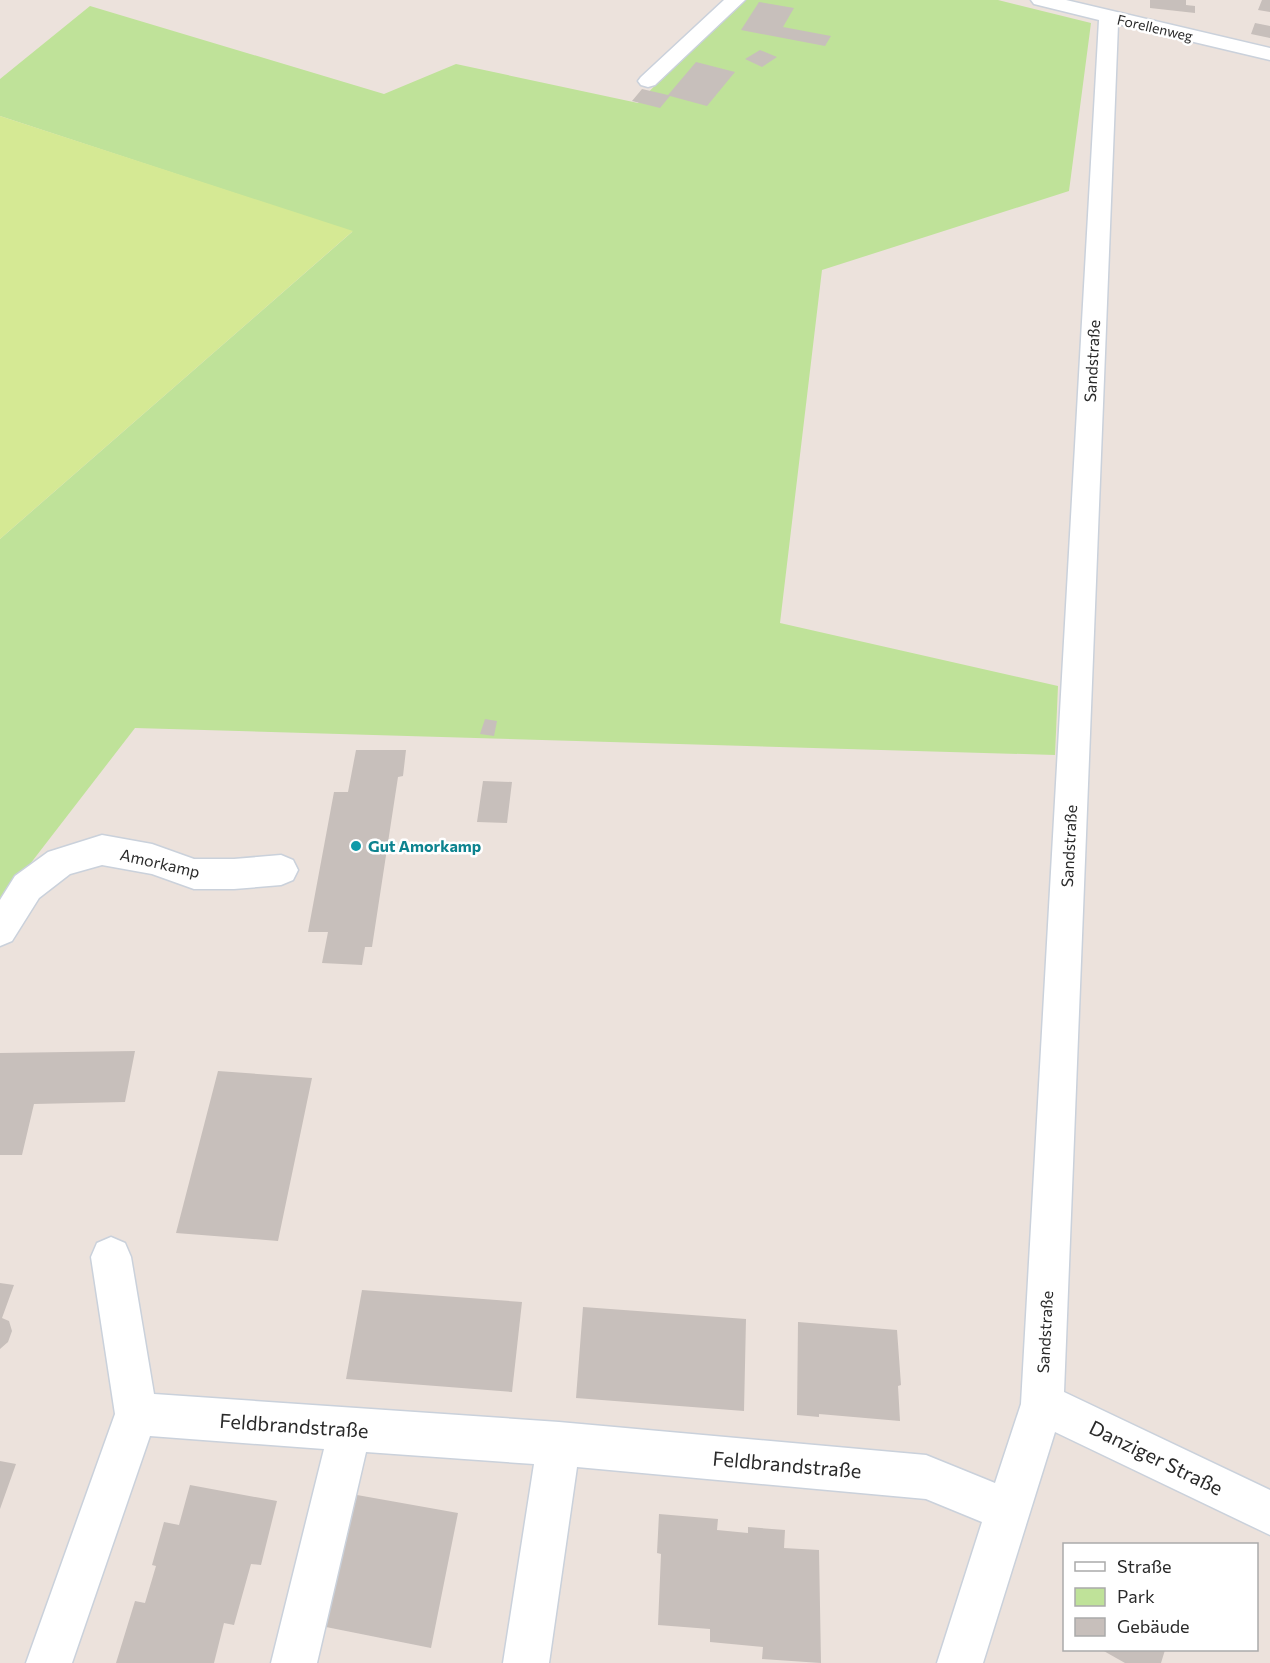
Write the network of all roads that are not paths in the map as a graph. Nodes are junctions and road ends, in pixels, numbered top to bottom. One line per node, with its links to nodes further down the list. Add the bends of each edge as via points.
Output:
1 (735, 0): 5 (street)
2 (1041, 0): 3 (street, Forellenweg)
3 (1109, 17): 4 (street, Forellenweg); 9 (street, Sandstraße)
4 (1270, 54)
5 (648, 81)
6 (281, 870): 7 (street, Amorkamp, via 194,873 152,859 102,850 60,862 27,887)
7 (0, 930)
8 (111, 1257): 10 (street)
9 (1042, 1404): 13 (street, Sandstraße); 14 (street, Danziger Straße)
10 (136, 1414): 11 (street, Feldbrandstraße); 15 (street)
11 (350, 1430): 12 (street, Feldbrandstraße); 16 (street)
12 (559, 1444): 13 (street, Feldbrandstraße, via 927,1477); 17 (street)
13 (1009, 1511): 18 (street, Sandstraße)
14 (1270, 1513)
15 (50, 1663)
16 (294, 1663)
17 (526, 1663)
18 (960, 1663)

